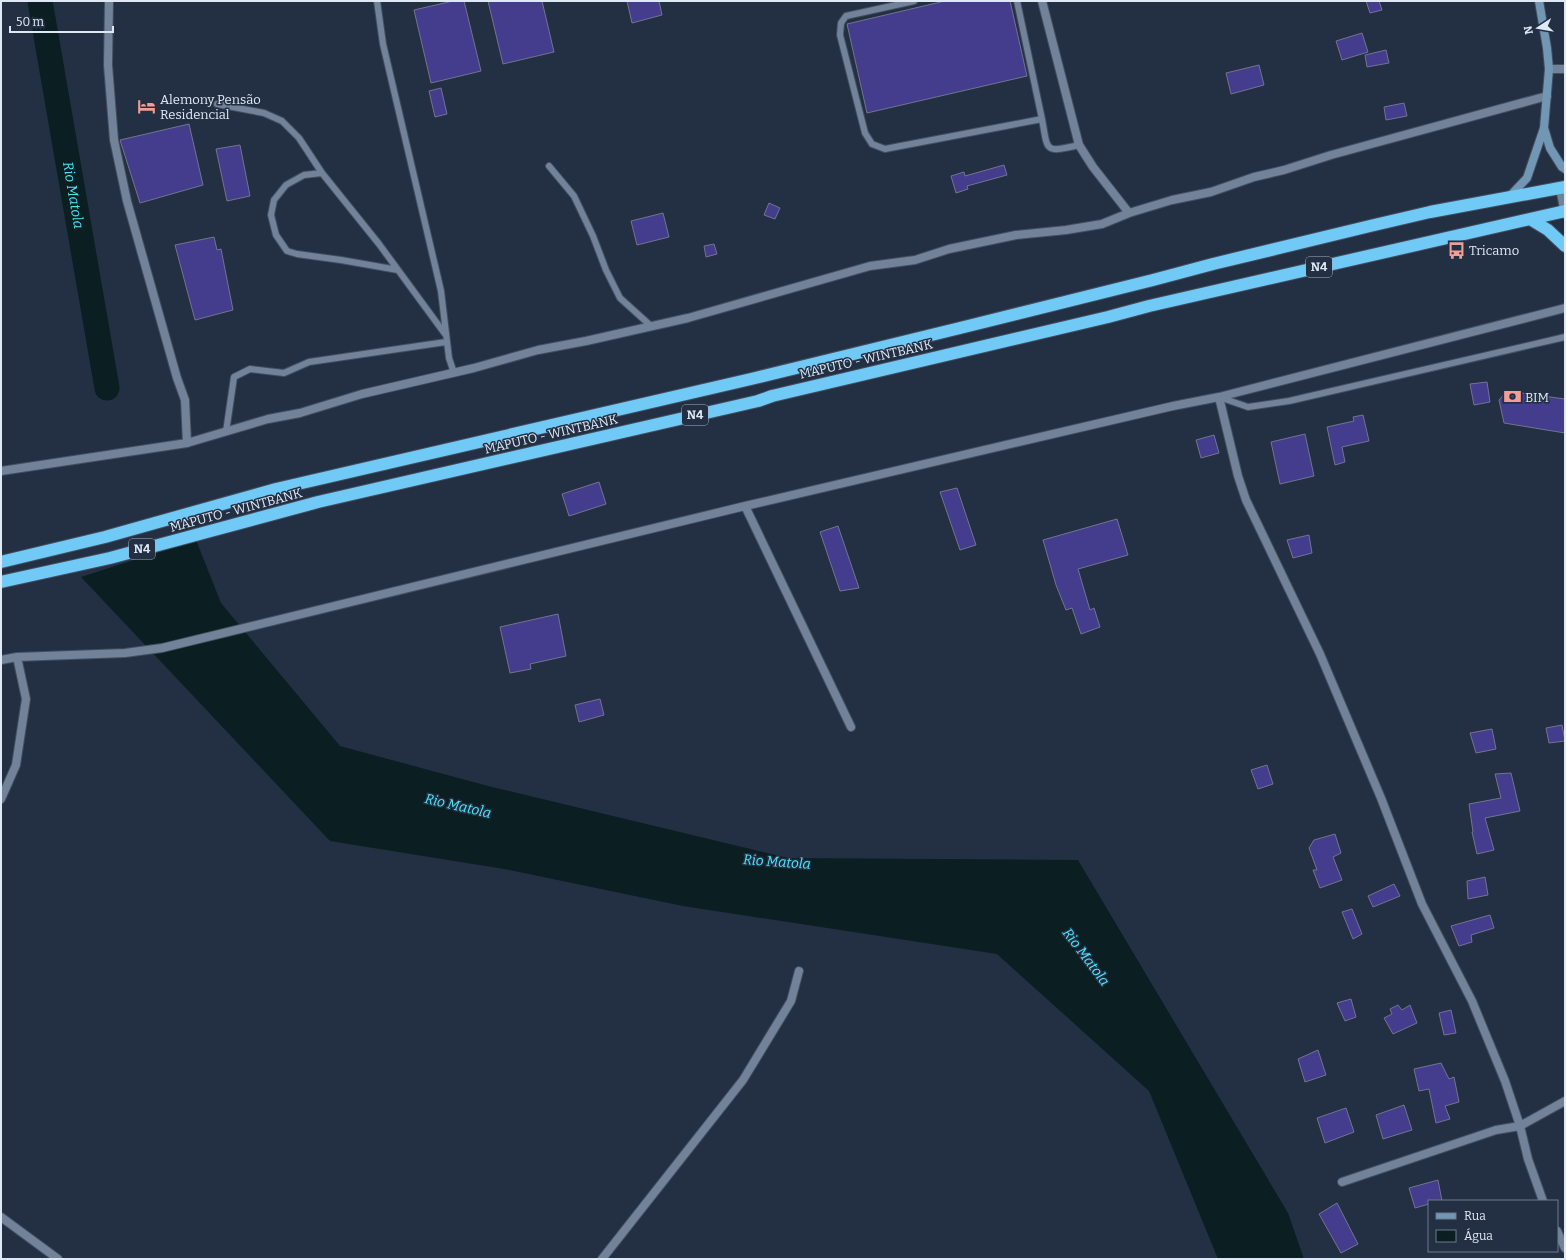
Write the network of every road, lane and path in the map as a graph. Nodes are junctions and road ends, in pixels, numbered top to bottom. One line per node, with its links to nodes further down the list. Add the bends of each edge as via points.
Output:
1 (109, 1): 33 (street, via 108,66 114,140 127,201 185,400)
2 (384, 1): 7 (lane)
3 (914, 1): 12 (lane, via 846,16 841,23 840,35 863,126 872,144 885,149)
4 (1017, 1): 12 (lane)
5 (1042, 1): 14 (street)
6 (1539, 1): 8 (street)
7 (377, 2): 27 (lane, via 383,44 441,291)
8 (1549, 69): 9 (street); 10 (street)
9 (1565, 69)
10 (1547, 96): 13 (street); 21 (street)
11 (217, 104): 17 (lane, via 264,113 282,121 299,138)
12 (1042, 119): 14 (lane, via 1046,144 1051,148 1056,150)
13 (1544, 128): 16 (street, via 1550,148); 19 (street, via 1527,178)
14 (1078, 146): 21 (street)
15 (549, 166): 26 (lane, via 574,196 620,298)
16 (1565, 169)
17 (322, 173): 24 (lane); 24 (lane, via 304,175 286,185 274,200 270,215 276,235 287,251)
18 (1562, 187): 19 (highway, N4); 20 (street)
19 (1509, 197): 36 (highway, MAPUTO - WINTBANK / N4, via 1370,226 751,379 283,487 105,537)
20 (1565, 212): 22 (highway, N4)
21 (1129, 213): 26 (street, via 1102,224 1016,235 949,249 915,260 870,266)
22 (1530, 219): 23 (highway, via 1548,230); 37 (highway, MAPUTO - WINTBANK / N4, via 1172,300 758,401 318,502 110,558)
23 (1565, 246)
24 (398, 270): 27 (lane)
25 (1565, 310): 31 (street)
26 (651, 326): 30 (street, via 538,350)
27 (445, 334): 29 (lane)
28 (1565, 337): 31 (lane, via 1288,401 1248,407)
29 (446, 342): 30 (lane); 32 (lane, via 309,362 284,374 250,369 234,377)
30 (454, 372): 32 (street, via 362,394)
31 (1219, 397): 35 (street); 44 (street, via 1246,500 1320,654 1381,798 1422,904 1472,1001 1505,1081)
32 (226, 432): 33 (street)
33 (188, 443): 34 (street)
34 (1, 471)
35 (745, 506): 38 (street, via 162,648 125,653); 40 (street)
36 (1, 562)
37 (1, 582)
38 (16, 657): 39 (street); 41 (street, via 26,699 16,766)
39 (1, 660)
40 (852, 727)
41 (1, 799)
42 (799, 971): 51 (street, via 791,1001 743,1080)
43 (1565, 1101): 44 (street)
44 (1520, 1126): 45 (street, via 1496,1130); 46 (street, via 1528,1159)
45 (1342, 1182)
46 (1543, 1200)
47 (1, 1217): 50 (street)
48 (1558, 1233): 49 (street)
49 (1565, 1248)
50 (58, 1259)
51 (602, 1259)

